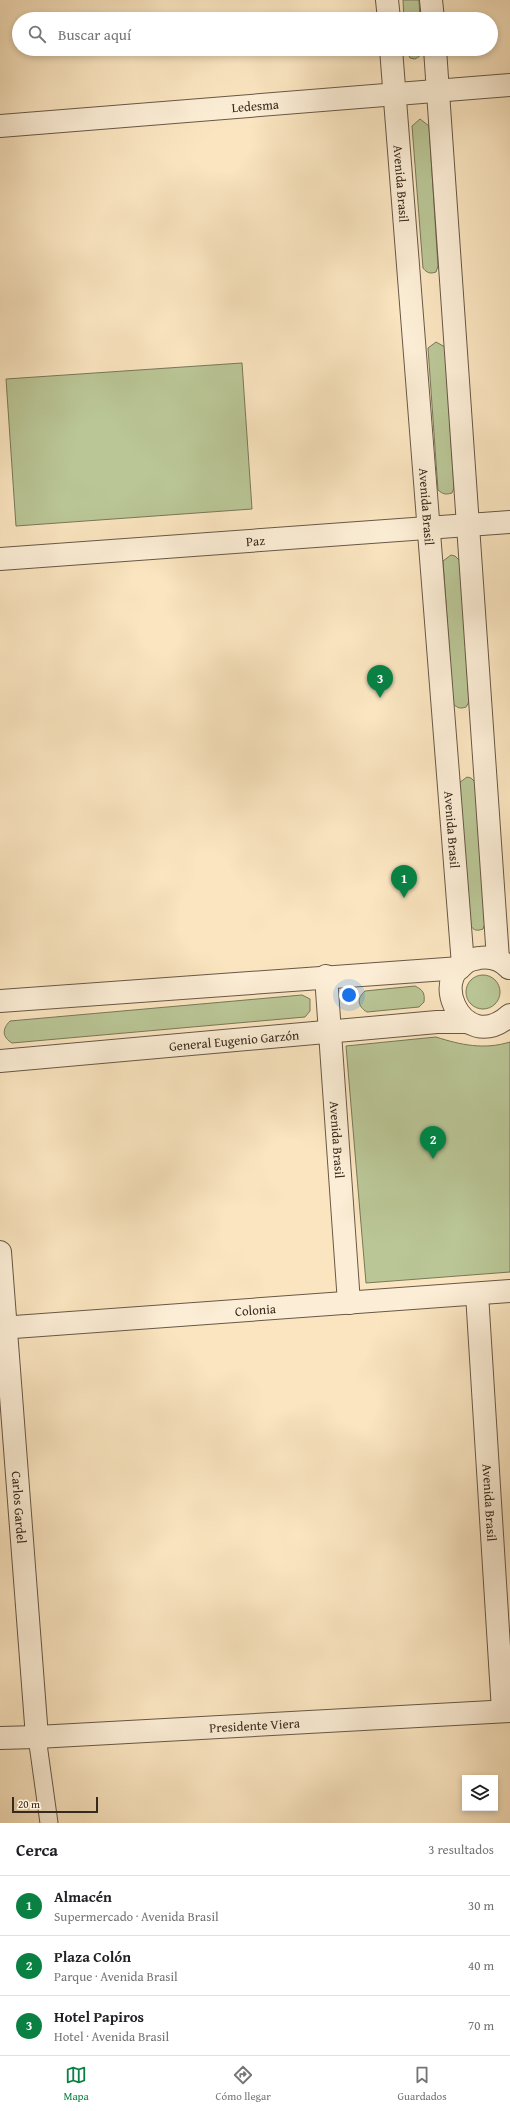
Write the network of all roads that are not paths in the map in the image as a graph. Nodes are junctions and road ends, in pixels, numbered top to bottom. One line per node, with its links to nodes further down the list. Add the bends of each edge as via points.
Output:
1 (387, 0): 3 (street)
2 (432, 0): 4 (street)
3 (388, 12)
4 (433, 12)
5 (391, 56): 9 (street, Avenida Brasil)
6 (436, 56): 8 (street)
7 (510, 85): 8 (street, Ledesma)
8 (438, 90): 9 (street, Ledesma); 12 (street)
9 (394, 94): 10 (street, Ledesma); 13 (street, Avenida Brasil)
10 (0, 126)
11 (510, 522): 12 (street, Paz)
12 (469, 525): 13 (street, Paz); 15 (street)
13 (428, 529): 14 (street, Paz); 16 (street, Avenida Brasil)
14 (0, 559)
15 (505, 963): 16 (street, via 486,957 474,959)
16 (461, 966): 17 (street); 20 (street, via 453,978 450,990 452,1003 458,1014)
17 (326, 976): 18 (street); 21 (street, Avenida Brasil)
18 (0, 1001)
19 (510, 1015): 20 (street, General Eugenio Garzón, via 503,1022 491,1026 479,1026)
20 (468, 1022): 21 (street, General Eugenio Garzón, via 437,1022)
21 (330, 1032): 22 (street, General Eugenio Garzón); 26 (street, Avenida Brasil)
22 (0, 1061)
23 (0, 1252): 27 (street, Carlos Gardel)
24 (510, 1292): 25 (street, Colonia)
25 (478, 1294): 26 (street, Colonia); 28 (street, Avenida Brasil)
26 (349, 1304): 27 (street, Colonia)
27 (3, 1328): 30 (street, Carlos Gardel)
28 (507, 1711): 30 (street, Presidente Viera)
29 (0, 1738): 30 (street, Presidente Viera)
30 (37, 1738): 31 (lane)
31 (49, 1823)

